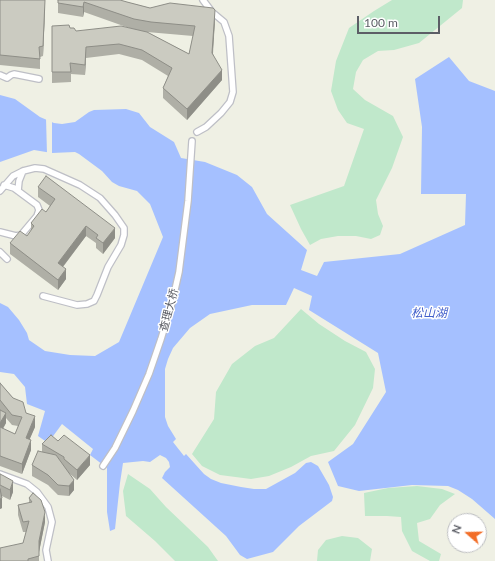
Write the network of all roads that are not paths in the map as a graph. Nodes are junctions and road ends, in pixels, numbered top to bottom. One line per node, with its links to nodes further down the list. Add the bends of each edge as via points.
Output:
1 (203, 0): 4 (street, via 224,22 229,36 233,92 222,114)
2 (0, 75): 3 (street, via 7,78 13,74)
3 (39, 79)
4 (197, 132)
5 (192, 141): 14 (street, 查理大桥, via 188,208 172,303 149,374 133,411)
6 (23, 171): 7 (street); 9 (street); 13 (street, via 44,169 80,185 100,198 124,228 121,245 94,300 77,305)
7 (4, 185): 8 (street); 9 (street)
8 (0, 190)
9 (18, 191): 10 (street, via 37,205 39,213 21,236)
10 (0, 232)
11 (0, 252): 12 (street)
12 (7, 259)
13 (43, 296)
14 (103, 466)
15 (0, 474): 16 (street, via 27,484 48,507 52,522 46,550)
16 (48, 561)

